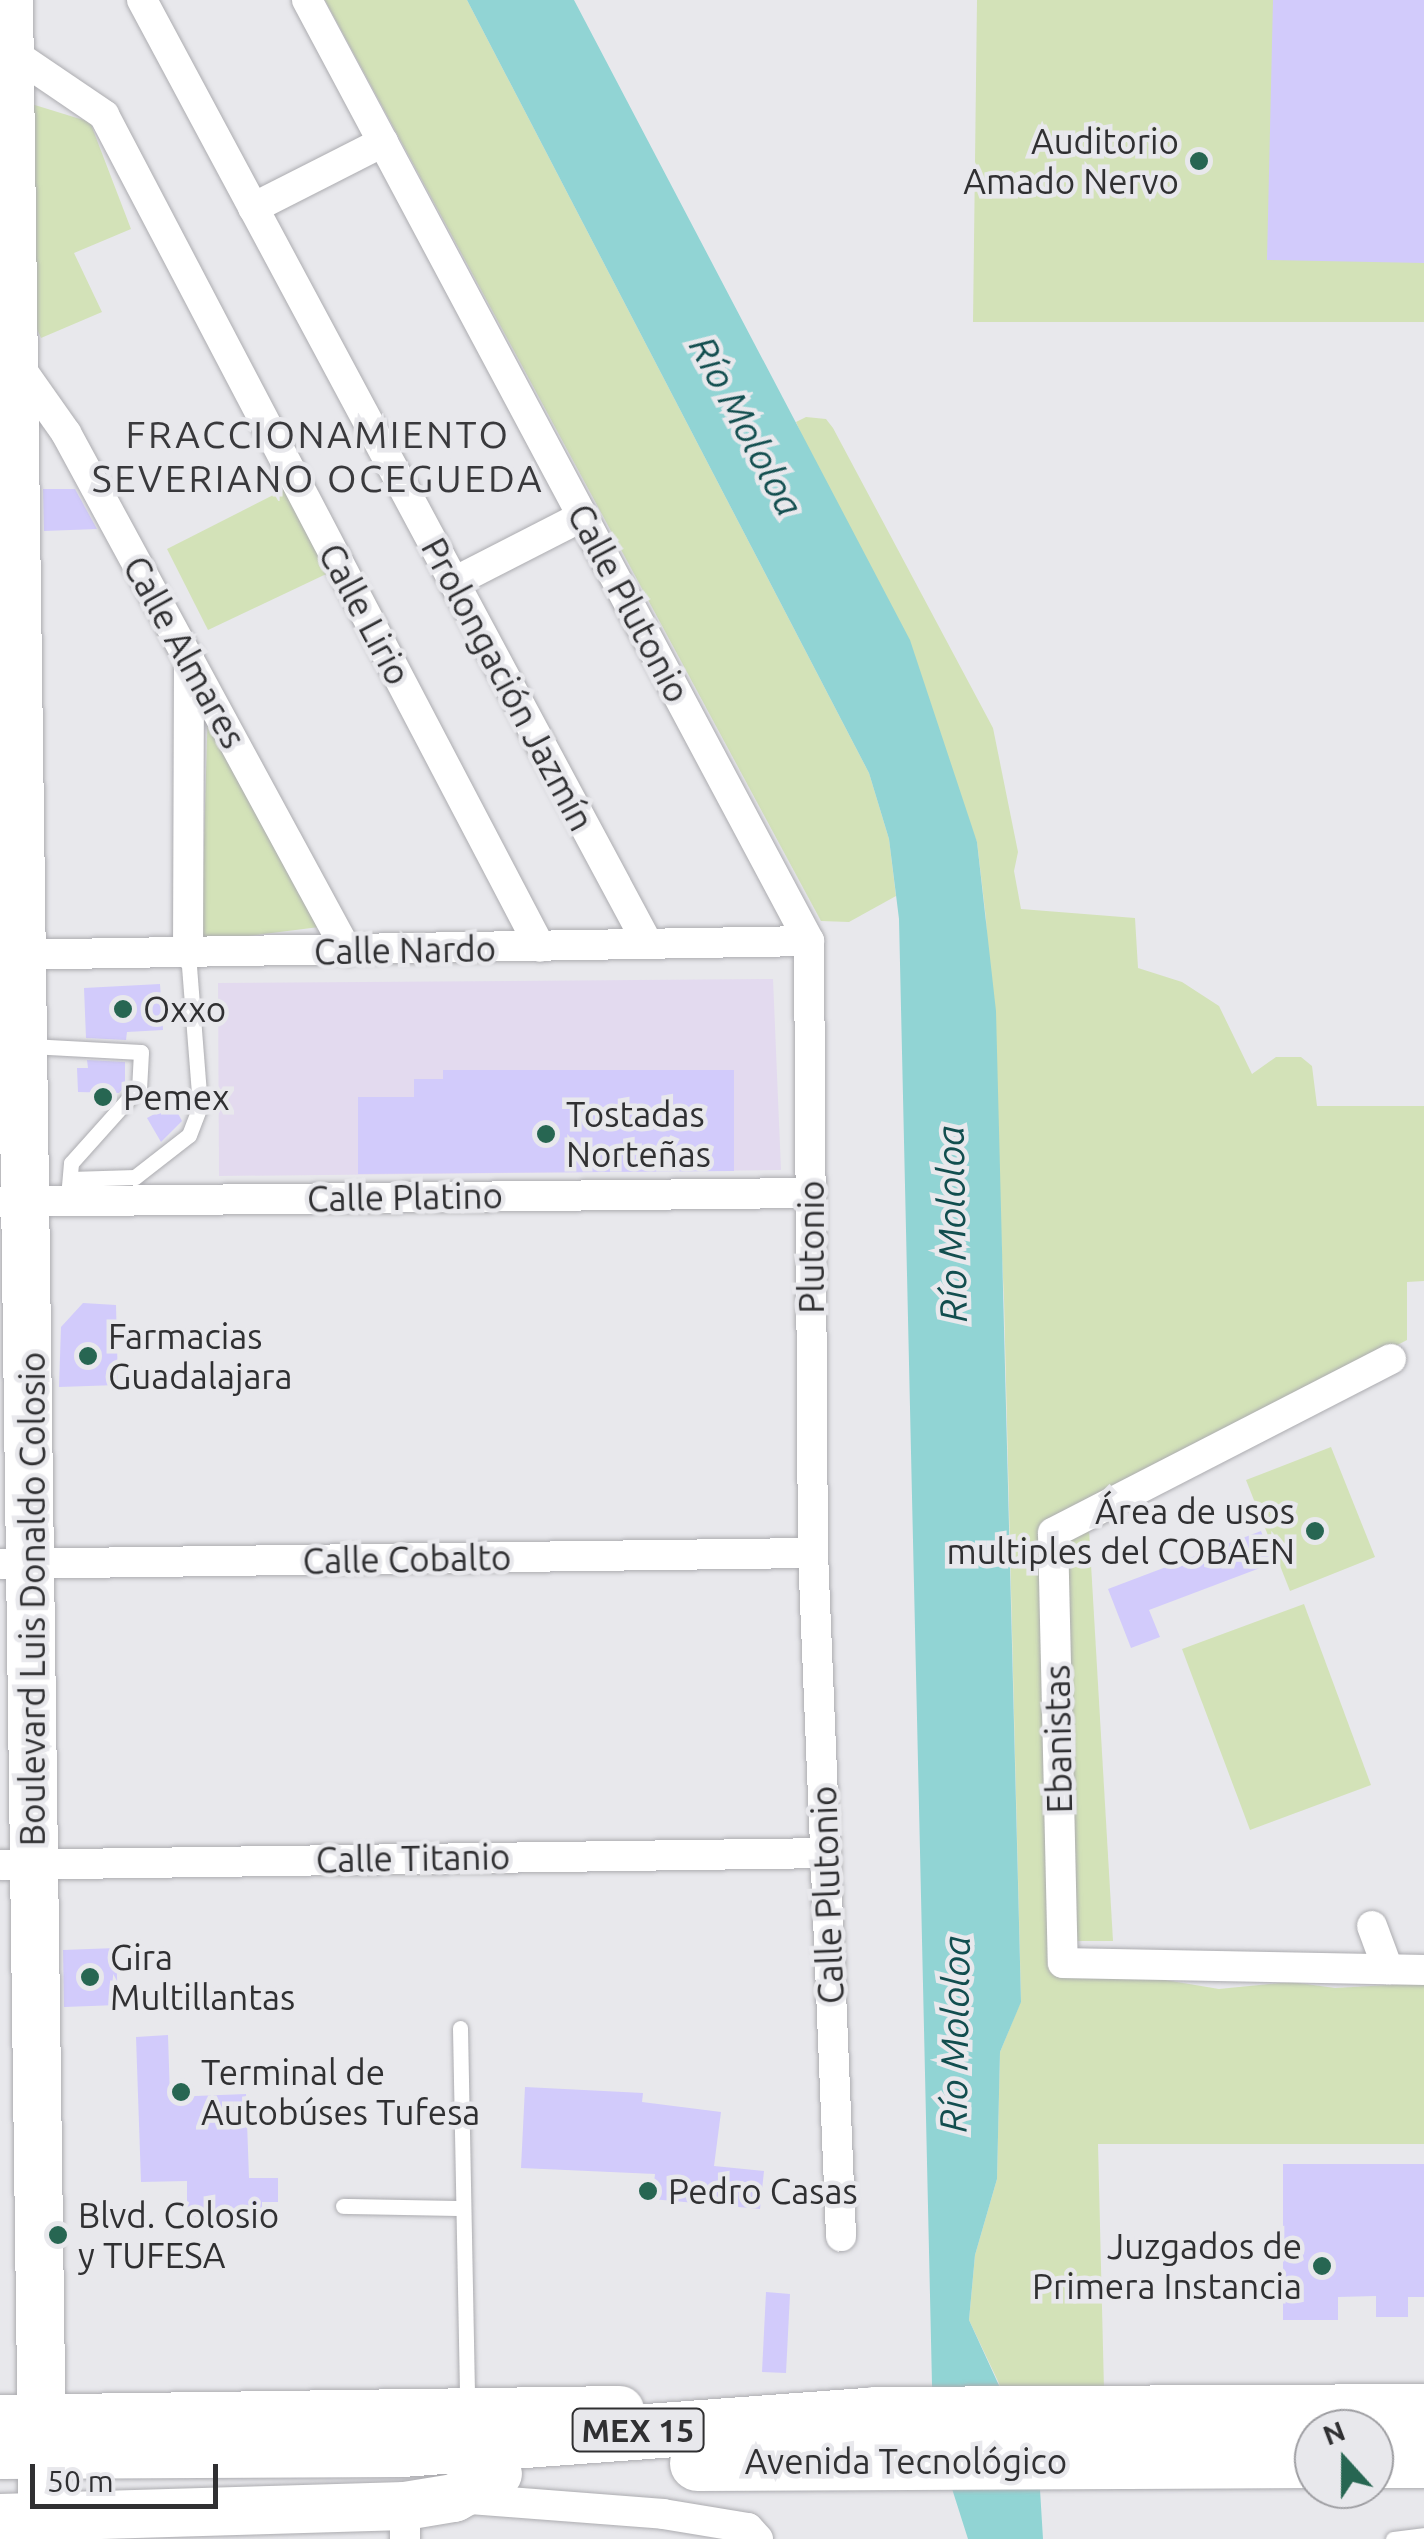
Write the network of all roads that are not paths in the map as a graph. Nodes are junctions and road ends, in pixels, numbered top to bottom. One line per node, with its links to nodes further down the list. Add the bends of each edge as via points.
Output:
1 (8, 0): 4 (main road, Boulevard Luis Donaldo Colosio)
2 (142, 0): 6 (street, Prolongación Jazmín)
3 (307, 0): 5 (street, Calle Plutonio)
4 (10, 51): 7 (main road, Boulevard Luis Donaldo Colosio); 13 (street, Calle Lirio, via 104,114)
5 (382, 142): 6 (street); 8 (street, Calle Plutonio)
6 (253, 208): 9 (street, Prolongación Jazmín)
7 (13, 358): 10 (street, Calle Almares, via 66,433); 16 (main road, Boulevard Luis Donaldo Colosio)
8 (582, 516): 9 (street); 11 (street, Calle Plutonio)
9 (454, 582): 12 (street, Prolongación Jazmín)
10 (189, 656): 14 (street, Calle Almares); 15 (street)
11 (809, 941): 12 (street, Calle Nardo); 18 (street, Plutonio)
12 (648, 944): 13 (street, Calle Nardo)
13 (540, 947): 14 (street, Calle Nardo)
14 (348, 951): 15 (street, Calle Nardo)
15 (188, 954): 16 (street, Calle Nardo); 19 (lane, via 200,1106 189,1135 136,1176)
16 (11, 955): 17 (main road, Boulevard Luis Donaldo Colosio)
17 (24, 1046): 19 (main road, Boulevard Luis Donaldo Colosio); 19 (lane, via 141,1052 139,1087)
18 (811, 1193): 19 (street, Calle Platino); 21 (street, Plutonio)
19 (41, 1196): 22 (main road, Boulevard Luis Donaldo Colosio)
20 (1391, 1359): 26 (street, Ebanistas, via 1053,1533 1063,1963)
21 (813, 1553): 22 (street, Calle Cobalto); 23 (street, Calle Plutonio)
22 (16, 1564): 24 (main road, Boulevard Luis Donaldo Colosio)
23 (826, 1852): 24 (street, Calle Titanio); 32 (street, Calle Plutonio)
24 (17, 1864): 29 (main road, Boulevard Luis Donaldo Colosio)
25 (1372, 1926): 26 (street)
26 (1388, 1970): 27 (street, Ebanistas)
27 (1424, 1970)
28 (460, 2028): 31 (lane)
29 (19, 2092): 40 (main road, Boulevard Luis Donaldo Colosio)
30 (343, 2206): 31 (lane)
31 (463, 2208): 33 (lane)
32 (841, 2236)
33 (467, 2411): 35 (main road, Avenida Tecnológico, via 743,2408); 40 (main road, Avenida Tecnológico)
34 (1424, 2411): 36 (highway, Avenida Tecnológico / MEX 15, via 1052,2412)
35 (797, 2420): 36 (highway, Avenida Tecnológico / MEX 15); 40 (highway, Avenida Tecnológico / MEX 15, via 402,2449)
36 (870, 2437): 37 (highway, Avenida Tecnológico / MEX 15, via 1089,2460); 41 (highway, Avenida Tecnológico / MEX 15)
37 (1294, 2460)
38 (1394, 2460): 39 (highway)
39 (1424, 2460)
40 (21, 2466): 41 (highway, Avenida Tecnológico / MEX 15); 45 (main road, Avenida Tecnológico)
41 (476, 2486): 42 (main road, Avenida Tecnológico); 43 (street)
42 (405, 2522): 45 (main road, Avenida Tecnológico)
43 (551, 2524): 44 (street)
44 (663, 2526): 47 (street, via 748,2528)
45 (171, 2528)
46 (1424, 2534): 48 (lane)
47 (758, 2539)
48 (1393, 2539)

